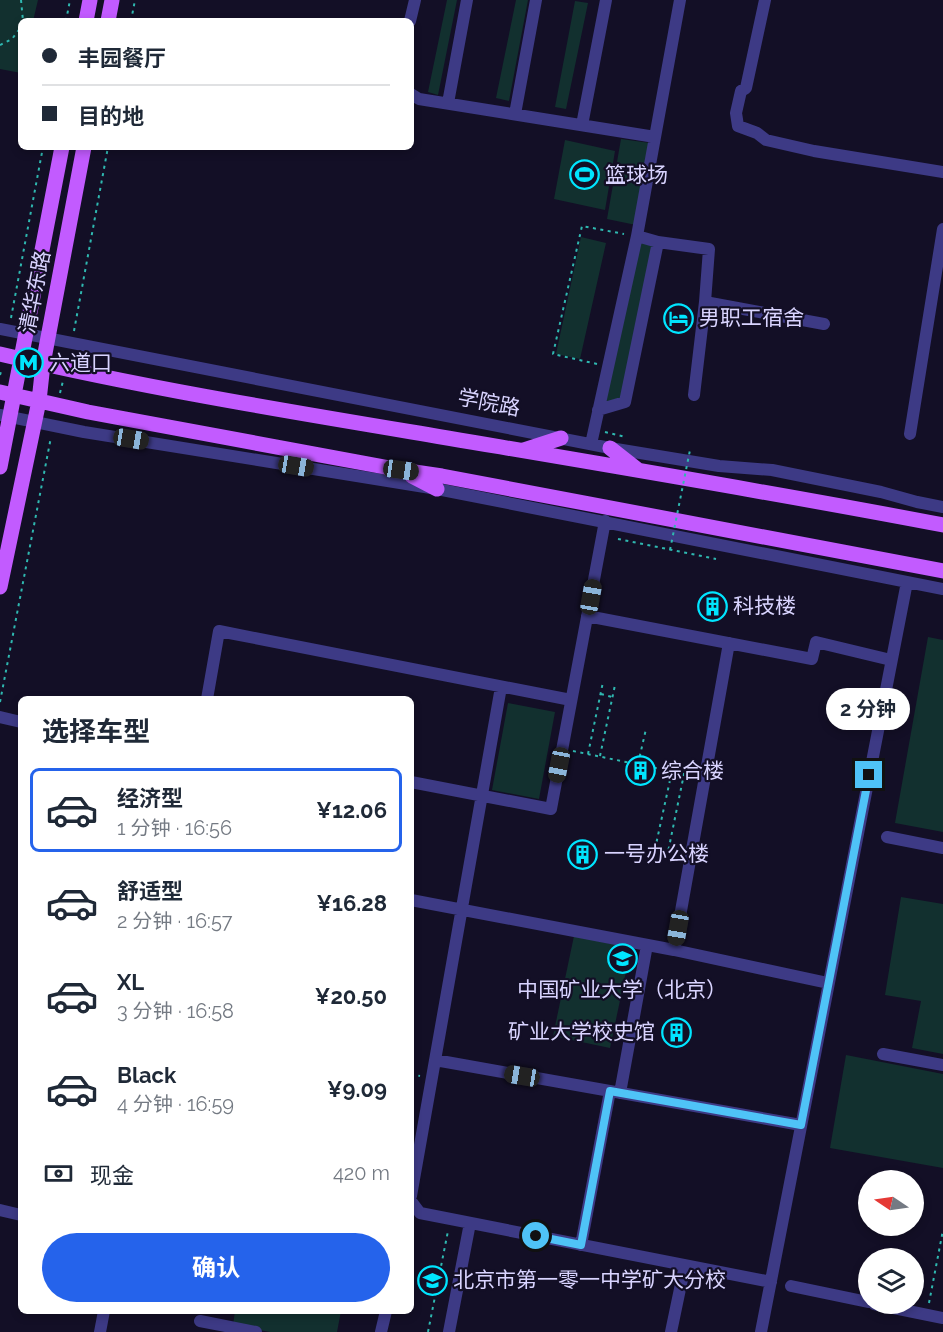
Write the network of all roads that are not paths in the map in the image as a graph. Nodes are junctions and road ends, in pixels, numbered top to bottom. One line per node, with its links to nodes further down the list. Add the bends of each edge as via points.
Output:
1 (90, 0): 9 (main road)
2 (112, 0): 10 (main road)
3 (415, 0): 11 (street)
4 (467, 0): 13 (street)
5 (536, 0): 14 (street)
6 (606, 0): 15 (street)
7 (680, 0): 16 (street)
8 (765, 0): 19 (street, via 746,88 741,91 736,112 738,126 765,140 804,149)
9 (87, 18)
10 (109, 18)
11 (412, 18)
12 (414, 96): 13 (street)
13 (448, 103): 14 (street)
14 (515, 114): 15 (street)
15 (582, 125): 16 (street)
16 (655, 137): 21 (street)
17 (61, 150): 26 (main road, 清华东路)
18 (83, 150): 27 (main road, 清华东路)
19 (943, 172)
20 (943, 229): 37 (street)
21 (637, 236): 22 (street); 34 (street)
22 (658, 242): 23 (street, via 709,249); 34 (street, via 625,402)
23 (705, 302): 24 (street); 32 (street)
24 (824, 324)
25 (4, 330): 26 (street, 学院路)
26 (27, 333): 27 (street, 学院路); 29 (main road, 清华东路)
27 (48, 337): 30 (main road, 清华东路); 38 (street, 学院路)
28 (2, 354): 29 (main road, 学院路)
29 (22, 359): 30 (main road, 学院路); 31 (main road, 清华东路)
30 (43, 364): 33 (main road, 清华东路); 41 (main road, 学院路, via 214,399)
31 (7, 394): 33 (main road); 35 (main road, 清华东路)
32 (694, 395)
33 (39, 401): 36 (main road, 清华东路); 43 (main road)
34 (598, 410): 39 (street)
35 (5, 416): 36 (street); 42 (main road, 清华东路)
36 (34, 422): 45 (street); 51 (main road, 清华东路)
37 (910, 434)
38 (561, 438): 39 (street, 学院路); 41 (main road)
39 (591, 444): 40 (street, 学院路)
40 (610, 448): 44 (main road); 46 (street, 学院路, via 719,466 772,470)
41 (521, 451): 44 (main road, 学院路)
42 (0, 467)
43 (401, 470): 45 (main road); 49 (main road)
44 (640, 472): 48 (main road, 学院路)
45 (437, 489): 47 (street)
46 (943, 507)
47 (605, 521): 50 (street); 53 (street)
48 (943, 525)
49 (943, 572)
50 (907, 582): 52 (street); 55 (street)
51 (0, 586)
52 (943, 589)
53 (587, 616): 54 (street); 58 (street)
54 (729, 644): 55 (street, via 812,659 816,642); 68 (street)
55 (891, 660): 69 (street)
56 (501, 687): 57 (street, via 219,631); 58 (street); 62 (street)
57 (208, 696)
58 (571, 700): 62 (street, via 551,809)
59 (0, 717): 60 (street)
60 (18, 721)
61 (414, 783): 62 (street)
62 (483, 796): 66 (street)
63 (887, 837): 64 (street)
64 (943, 848)
65 (414, 901): 66 (street)
66 (462, 910): 67 (street); 71 (street)
67 (647, 945): 68 (street); 73 (street)
68 (674, 950): 69 (street)
69 (828, 983): 74 (street)
70 (883, 1054): 72 (street)
71 (435, 1060): 73 (street); 75 (street)
72 (943, 1065)
73 (615, 1092): 74 (street); 80 (street)
74 (801, 1125): 82 (street)
75 (414, 1181)
76 (414, 1203): 79 (street, via 420,1214)
77 (0, 1210): 78 (street)
78 (18, 1214)
79 (470, 1223): 80 (street); 93 (street)
80 (581, 1245): 81 (street)
81 (685, 1265): 82 (street); 94 (street)
82 (771, 1282): 95 (street)
83 (790, 1286): 84 (street)
84 (858, 1300)
85 (103, 1314): 90 (street)
86 (385, 1314): 92 (street)
87 (921, 1314): 88 (street)
88 (943, 1318)
89 (200, 1322): 91 (street)
90 (100, 1332)
91 (256, 1332)
92 (381, 1332)
93 (449, 1332)
94 (671, 1332)
95 (761, 1332)

